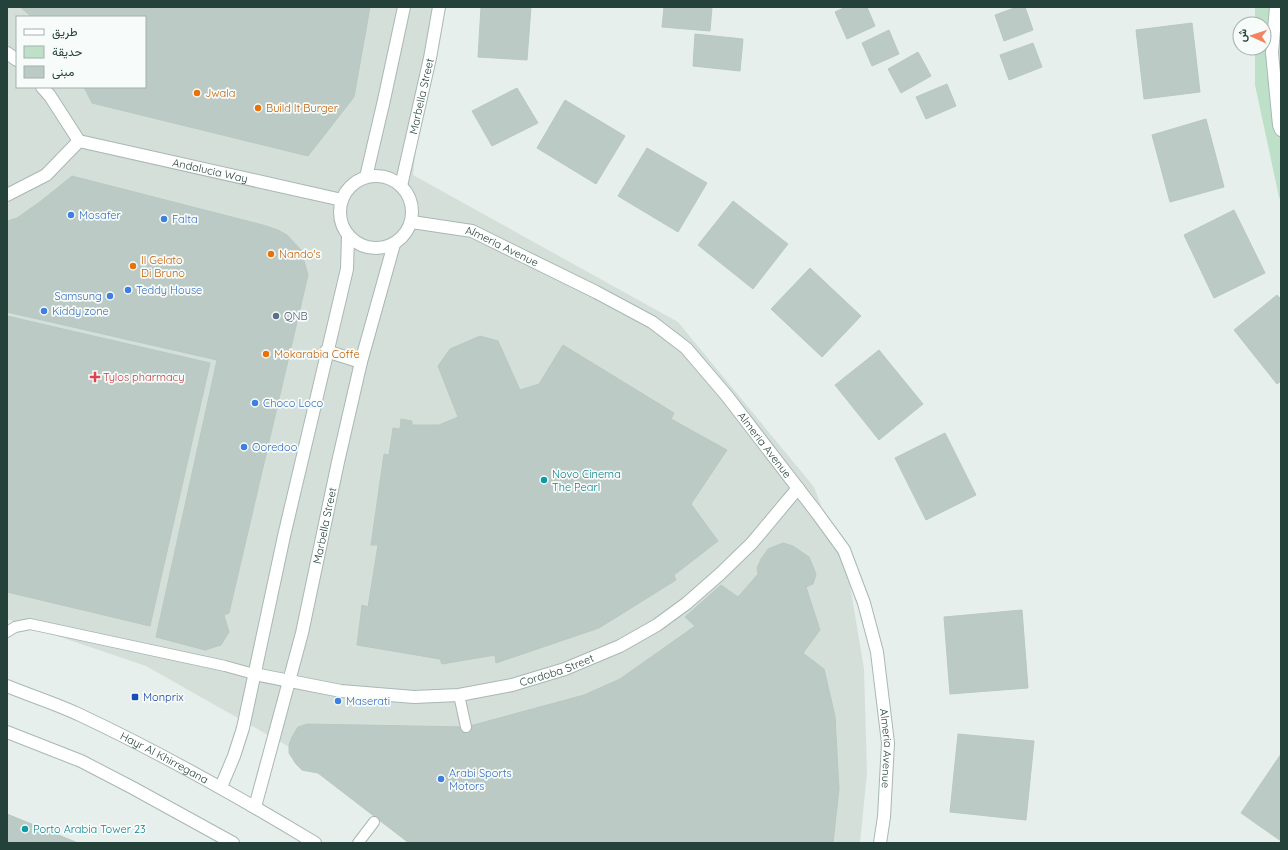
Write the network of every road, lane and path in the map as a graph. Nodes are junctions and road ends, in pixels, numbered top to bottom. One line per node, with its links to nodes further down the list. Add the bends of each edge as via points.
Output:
1 (404, 7): 9 (street)
2 (439, 7): 10 (street, Marbella Street)
3 (1276, 7): 7 (street, via 1272,53)
4 (7, 53): 5 (street)
5 (16, 59)
6 (43, 88): 8 (street)
7 (1281, 130)
8 (79, 141): 11 (street, via 46,175); 12 (street, Andalucia Way)
9 (366, 177): 10 (street, via 385,177); 12 (street, via 355,182)
10 (401, 186): 13 (street, via 411,202)
11 (7, 195)
12 (342, 200): 14 (street, via 339,215)
13 (412, 222): 15 (street, via 408,231); 18 (street, Almeria Avenue, via 472,231 652,322 686,348 727,396)
14 (348, 236): 15 (street, via 365,248 385,248); 16 (street, via 346,269)
15 (394, 244): 17 (street, Marbella Street)
16 (326, 351): 17 (street); 20 (street)
17 (361, 362): 21 (street, Marbella Street)
18 (798, 488): 23 (street, Cordoba Street, via 752,543 720,574 657,625 620,646 565,669 512,685); 33 (street, Almeria Avenue, via 844,550 864,603 877,652 888,744)
19 (7, 632): 20 (lane, via 15,627 30,624)
20 (254, 674): 21 (street, Cordoba Street); 26 (street, via 243,728)
21 (290, 682): 23 (street, Cordoba Street, via 341,691 414,697); 27 (street, Marbella Street)
22 (7, 686): 26 (street, Hayr Al Khirregana, via 79,714)
23 (459, 695): 24 (lane)
24 (466, 727)
25 (7, 732): 29 (street, via 81,762 128,785)
26 (221, 787): 27 (street, Hayr Al Khirregana)
27 (255, 807): 31 (street, Hayr Al Khirregana)
28 (374, 822): 32 (lane)
29 (217, 839): 30 (street)
30 (233, 843)
31 (315, 843)
32 (358, 843)
33 (880, 843)

